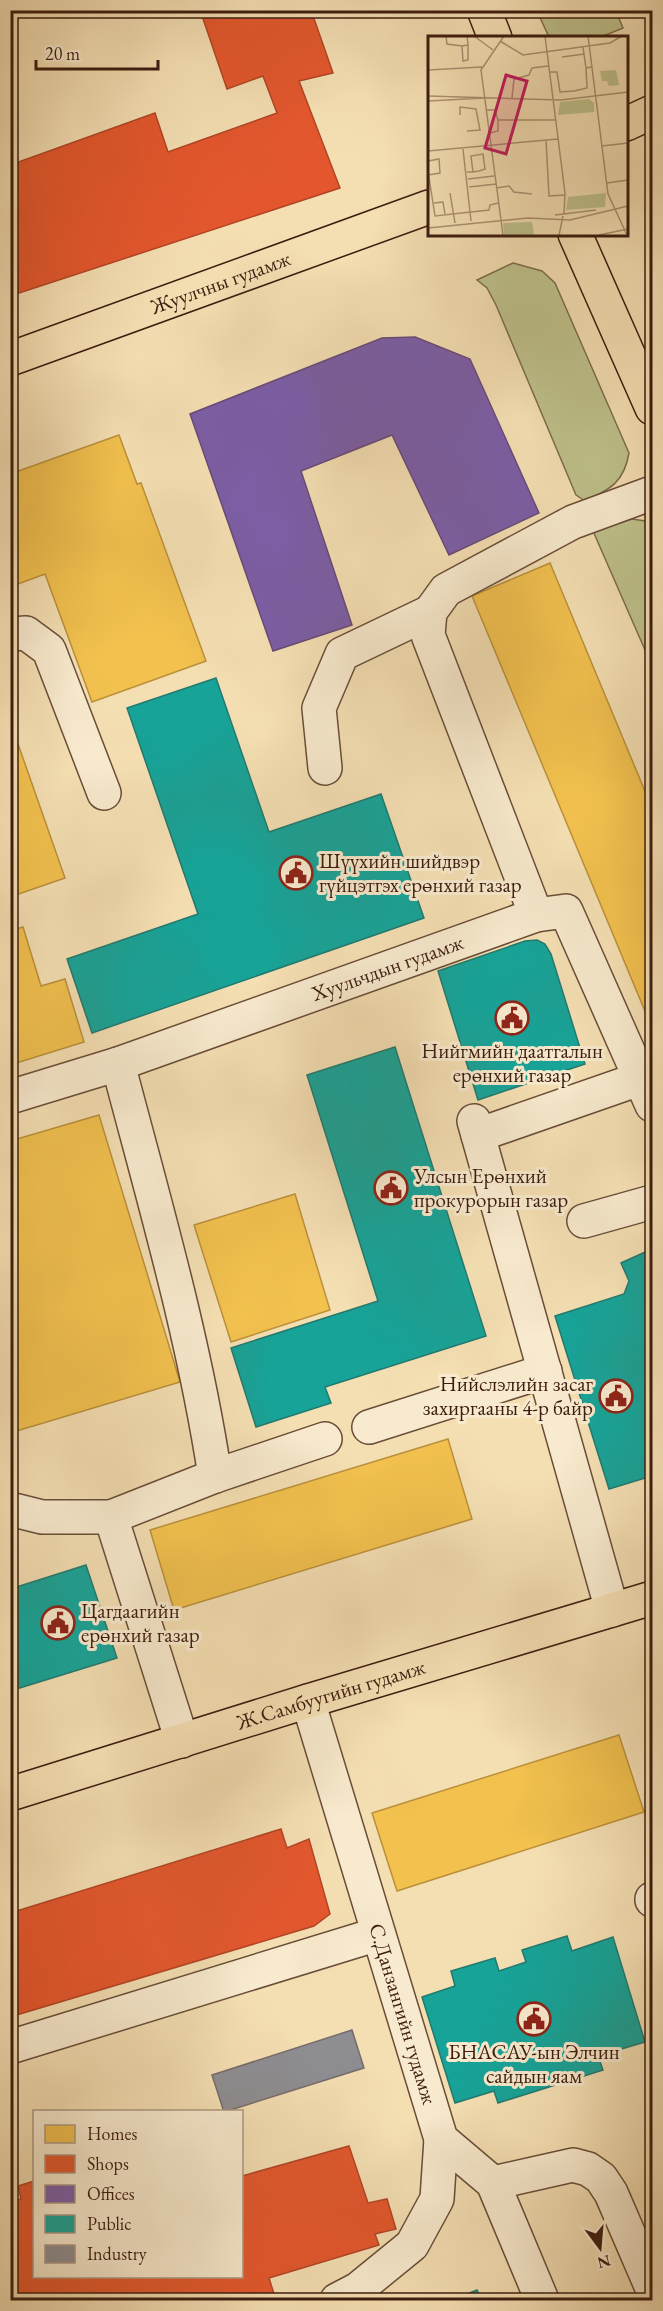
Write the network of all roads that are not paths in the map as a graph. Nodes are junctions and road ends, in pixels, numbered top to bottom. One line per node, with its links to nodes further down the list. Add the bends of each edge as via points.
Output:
1 (484, 10): 2 (main road)
2 (494, 36)
3 (652, 112): 4 (main road)
4 (627, 124)
5 (428, 207): 7 (main road, Жуулчны гудамж)
6 (576, 236): 8 (main road)
7 (10, 358)
8 (652, 408)
9 (652, 494): 10 (street, via 573,522 446,590)
10 (430, 612): 12 (street, via 342,654 319,708); 14 (street, via 428,635)
11 (10, 634): 13 (street, via 26,633 49,650)
12 (325, 768)
13 (104, 793)
14 (536, 915): 15 (street, Хуульчдын гудамж); 16 (street, Хуульчдын гудамж, via 566,911)
15 (118, 1064): 17 (street, Хуульчдын гудамж); 23 (street, via 205,1409)
16 (647, 1091): 20 (street, via 476,1128)
17 (10, 1097)
18 (652, 1202): 19 (street)
19 (584, 1221)
20 (544, 1371): 21 (street); 27 (street)
21 (369, 1427)
22 (325, 1439): 23 (street)
23 (215, 1476): 25 (street)
24 (10, 1509): 25 (street, via 42,1517)
25 (111, 1517): 29 (street)
26 (652, 1602): 27 (main road, Ж.Самбуугийн гудамж)
27 (612, 1610): 28 (main road, Ж.Самбуугийн гудамж)
28 (308, 1701): 29 (main road, Ж.Самбуугийн гудамж); 31 (street, С.Данзангийн гудамж)
29 (182, 1741): 30 (main road, Ж.Самбуугийн гудамж)
30 (10, 1794)
31 (378, 1934): 32 (street); 33 (street, С.Данзангийн гудамж)
32 (10, 2047)
33 (441, 2139): 34 (street); 36 (street, via 437,2199 412,2245)
34 (493, 2183): 35 (street, via 573,2164 588,2169 601,2178 611,2193); 37 (street)
35 (652, 2288)
36 (337, 2301)
37 (542, 2301)

